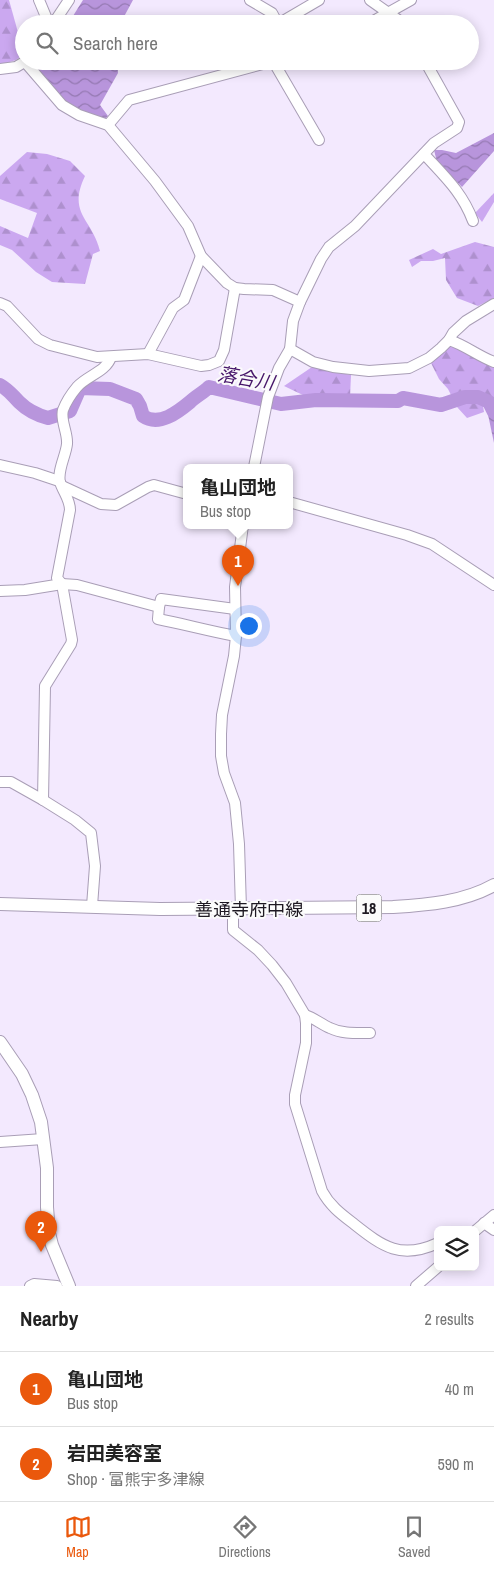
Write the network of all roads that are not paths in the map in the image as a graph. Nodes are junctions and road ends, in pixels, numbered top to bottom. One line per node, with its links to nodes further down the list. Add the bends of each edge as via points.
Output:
1 (39, 0): 8 (street)
2 (70, 0): 9 (street)
3 (250, 0): 10 (street)
4 (319, 0): 11 (street)
5 (370, 0): 7 (street)
6 (411, 0): 7 (street)
7 (390, 12): 12 (street); 13 (street)
8 (45, 15)
9 (60, 15)
10 (273, 15)
11 (293, 15)
12 (384, 15)
13 (394, 15)
14 (15, 67): 15 (street)
15 (0, 69)
16 (33, 70): 20 (street, via 62,105)
17 (241, 70): 20 (street, via 129,100)
18 (279, 70): 21 (street)
19 (430, 70): 22 (street, via 459,122 457,128)
20 (108, 125): 24 (street, via 188,226)
21 (319, 140)
22 (424, 154): 23 (street, via 458,191); 26 (street, via 356,226 329,247)
23 (473, 221)
24 (201, 256): 25 (street); 31 (street, via 184,300 173,308)
25 (235, 288): 26 (street, via 273,290); 31 (street, via 224,350 219,361 200,366)
26 (300, 302): 30 (street, via 293,321)
27 (0, 303): 32 (street, via 38,339 50,345 97,357)
28 (494, 304): 29 (street, via 466,321)
29 (449, 340): 30 (street, via 429,358 409,368 369,371 323,365); 33 (street)
30 (290, 348): 34 (street, via 268,397)
31 (148, 354): 32 (street)
32 (111, 357): 36 (street, via 106,367 78,386 63,413 67,445 61,467)
33 (494, 362)
34 (255, 464)
35 (0, 465): 36 (street, via 35,473)
36 (61, 484): 37 (street, via 108,506 116,505 148,487); 40 (street, via 70,504 57,578)
37 (183, 493)
38 (293, 503): 41 (street, via 432,544)
39 (242, 529): 44 (street)
40 (62, 584): 42 (street); 43 (street); 47 (street, via 72,640 45,686)
41 (494, 585)
42 (0, 591)
43 (159, 607): 44 (street, via 161,599); 45 (street, via 158,619)
44 (235, 609): 45 (street)
45 (236, 636): 51 (street, via 222,715 221,756 234,803 239,844)
46 (0, 782): 47 (street, via 11,782)
47 (43, 800): 50 (street, via 75,820 90,834 95,866)
48 (494, 885): 51 (main road, 善通寺府中線 / 18, via 471,895 415,906)
49 (0, 904): 50 (main road, 善通寺府中線 / 18)
50 (92, 906): 51 (main road, 善通寺府中線 / 18)
51 (237, 909): 52 (street, via 233,930 272,965)
52 (304, 1015): 53 (street, via 341,1032); 61 (street, via 306,1043 295,1104 327,1200 333,1208 388,1247 403,1251)
53 (370, 1033)
54 (0, 1042): 55 (main road, via 32,1095)
55 (43, 1139): 56 (street); 65 (main road, via 49,1234)
56 (0, 1142)
57 (494, 1215): 58 (street)
58 (484, 1223): 59 (street); 60 (street)
59 (479, 1227)
60 (494, 1230)
61 (434, 1244)
62 (434, 1270): 66 (street)
63 (30, 1286): 64 (street)
64 (57, 1286)
65 (69, 1286)
66 (416, 1286)

